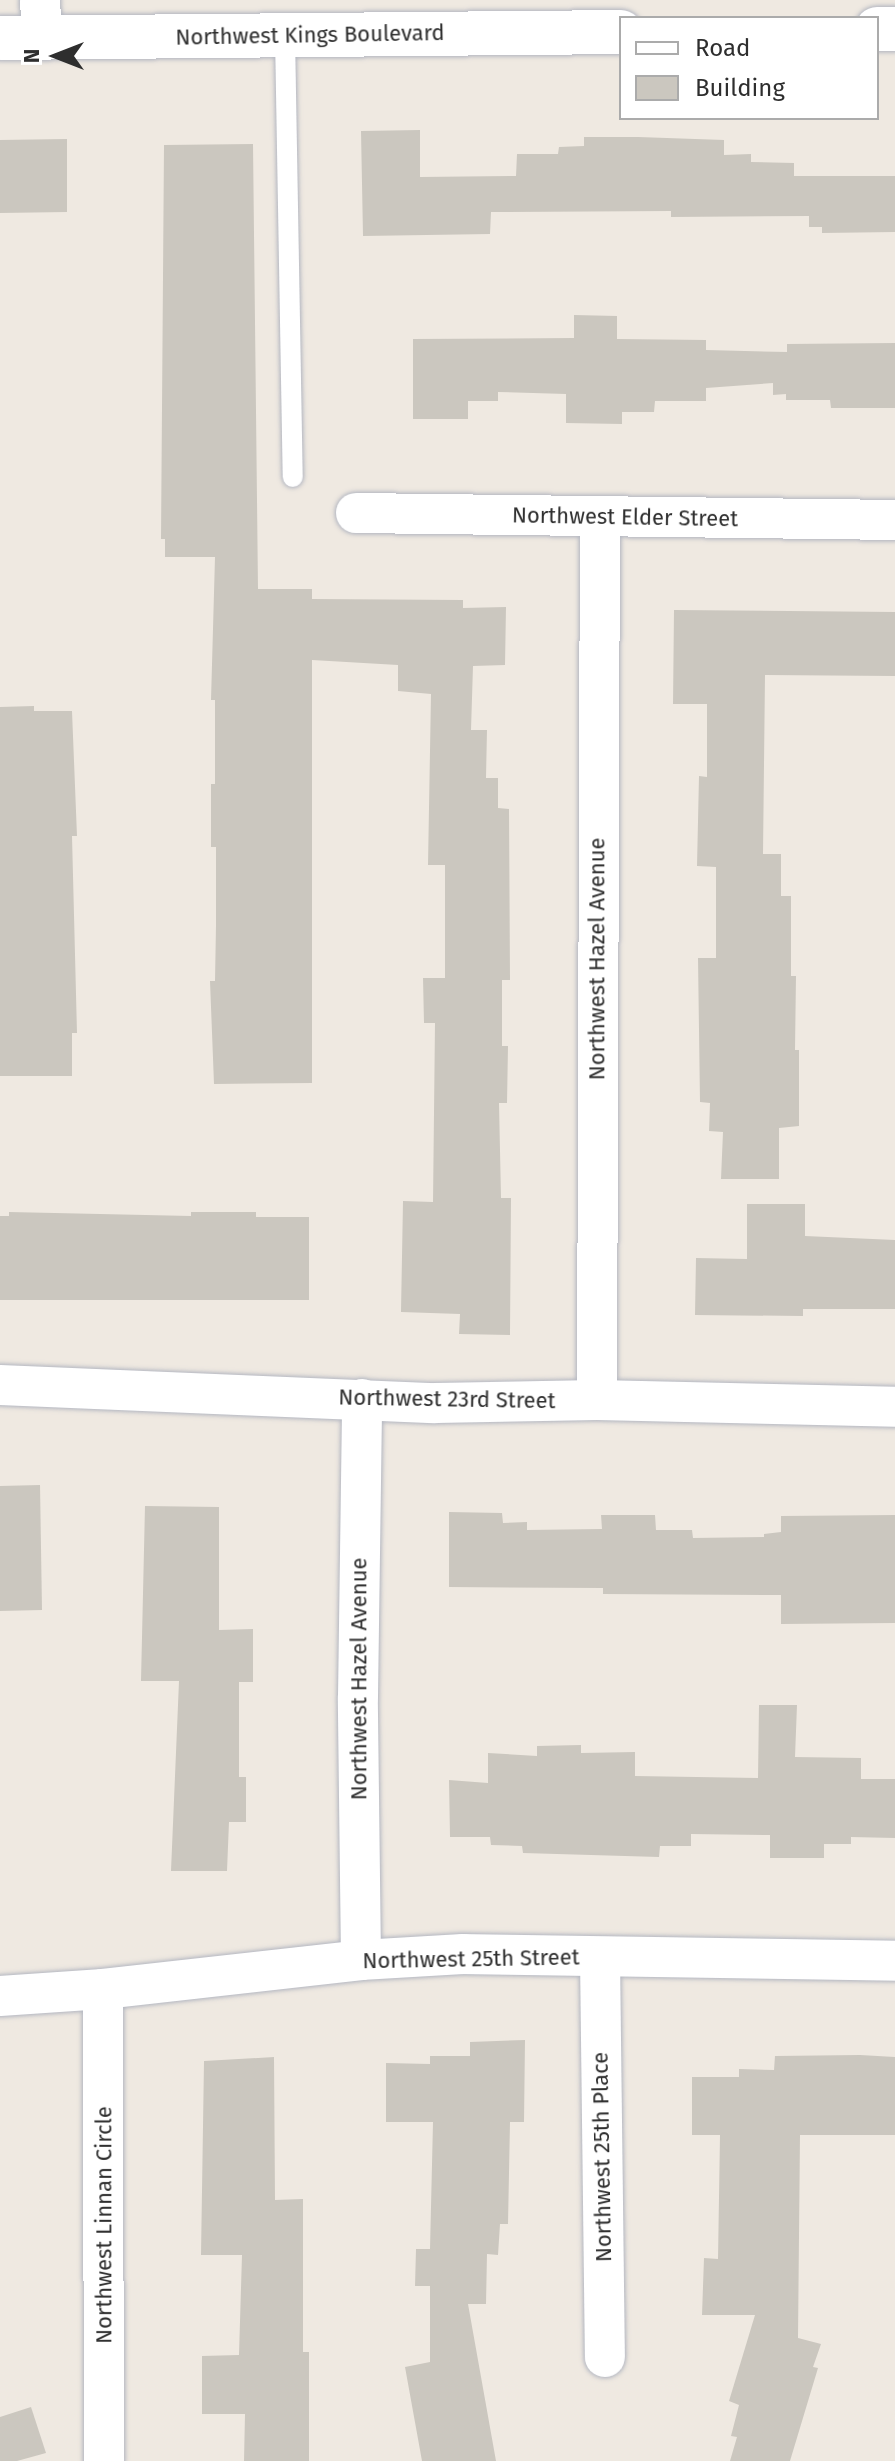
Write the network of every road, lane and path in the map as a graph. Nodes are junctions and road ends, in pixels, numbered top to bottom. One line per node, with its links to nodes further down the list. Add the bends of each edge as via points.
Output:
1 (28, 25): 3 (main road, Northwest Kings Boulevard)
2 (619, 32): 3 (main road, Northwest Kings Boulevard)
3 (285, 35): 4 (lane)
4 (293, 477)
5 (356, 513): 6 (street, Northwest Elder Street)
6 (600, 518): 7 (street, Northwest Elder Street); 10 (street, Northwest Hazel Avenue)
7 (895, 520)
8 (0, 1385): 9 (street, Northwest 23rd Street)
9 (362, 1399): 10 (street, Northwest 23rd Street); 13 (street, Northwest Hazel Avenue)
10 (597, 1400): 11 (street, Northwest 23rd Street)
11 (895, 1407)
12 (600, 1957): 13 (street, Northwest 25th Street, via 463,1954); 14 (street, Northwest 25th Street); 17 (street, Northwest 25th Place)
13 (361, 1960): 15 (street, Northwest 25th Street)
14 (895, 1961)
15 (103, 1989): 16 (street, Northwest 25th Street); 18 (street, Northwest Linnan Circle)
16 (0, 1996)
17 (605, 2357)
18 (104, 2461)

